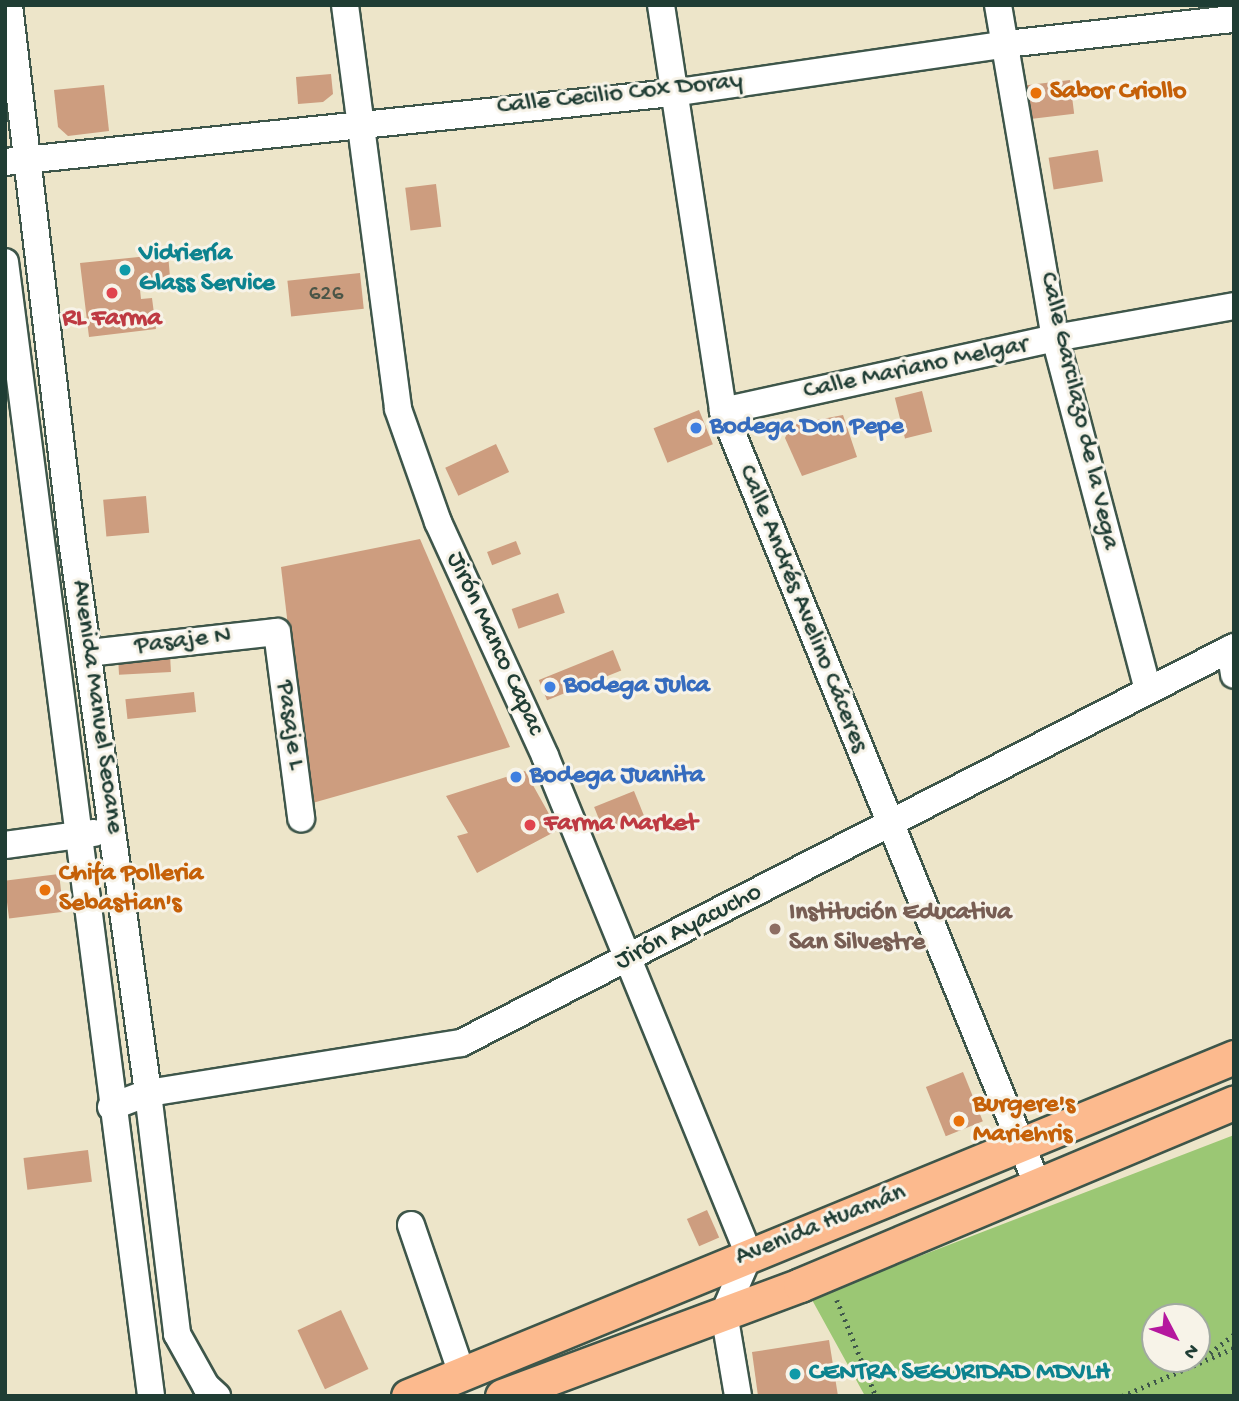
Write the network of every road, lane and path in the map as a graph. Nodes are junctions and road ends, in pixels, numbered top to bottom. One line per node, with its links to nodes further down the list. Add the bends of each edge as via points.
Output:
1 (9, 5): 9 (street, Avenida Manuel Seoane)
2 (345, 5): 8 (street, Jirón Manco Capac)
3 (661, 5): 7 (street, Calle Andrés Avelino Cáceres)
4 (998, 5): 6 (street, Calle Garcilazo de la Vega)
5 (1234, 19): 6 (street, Calle Cecilio Cox Doray)
6 (1006, 44): 7 (street, Calle Cecilio Cox Doray); 12 (street, Calle Garcilazo de la Vega)
7 (672, 93): 8 (street, Calle Cecilio Cox Doray); 13 (street, Calle Andrés Avelino Cáceres)
8 (359, 122): 9 (street, Calle Cecilio Cox Doray); 25 (street, Jirón Manco Capac, via 398,409 438,522 545,756)
9 (16, 160): 14 (street, Avenida Manuel Seoane)
10 (5, 262): 15 (street, Avenida Manuel Seoane)
11 (1234, 306): 12 (street, Calle Mariano Melgar)
12 (1055, 338): 13 (street, Calle Mariano Melgar); 19 (street, Calle Garcilazo de la Vega)
13 (723, 411): 21 (street, Calle Andrés Avelino Cáceres)
14 (72, 540): 15 (street); 17 (street, Avenida Manuel Seoane)
15 (39, 545): 23 (street, Avenida Manuel Seoane)
16 (277, 632): 17 (street, Pasaje N); 20 (street, Pasaje L)
17 (89, 653): 22 (street, Avenida Manuel Seoane)
18 (1232, 657): 19 (street, Jirón Ayacucho)
19 (1148, 690): 21 (street, Jirón Ayacucho)
20 (301, 818)
21 (890, 826): 25 (street, Jirón Ayacucho); 30 (street, Calle Andrés Avelino Cáceres)
22 (113, 831): 23 (street); 27 (street, Avenida Manuel Seoane)
23 (76, 836): 24 (street); 29 (street, Avenida Manuel Seoane)
24 (5, 845)
25 (626, 960): 27 (street, Jirón Ayacucho, via 461,1043); 35 (street, Jirón Manco Capac)
26 (1234, 1057): 30 (main road, Avenida Huamán)
27 (148, 1093): 29 (street, Jirón Ayacucho); 32 (street, Avenida Manuel Seoane)
28 (1234, 1103): 31 (main road, Avenida Huamán)
29 (111, 1107): 33 (street, Avenida Manuel Seoane)
30 (1023, 1144): 31 (street, Calle Andrés Avelino Cáceres); 35 (main road, Avenida Huamán)
31 (1038, 1186): 37 (main road, Avenida Huamán)
32 (159, 1199): 33 (street); 45 (street, Avenida Manuel Seoane, via 177,1335 206,1386)
33 (124, 1210): 44 (street, Avenida Manuel Seoane)
34 (411, 1224): 42 (street)
35 (749, 1255): 37 (street); 42 (main road, Avenida Huamán)
36 (836, 1294): 49 (path)
37 (724, 1313): 47 (main road, Avenida Huamán); 48 (street)
38 (1234, 1334): 40 (path)
39 (1234, 1348): 41 (path)
40 (1211, 1351)
41 (1211, 1354)
42 (461, 1371): 46 (main road, Avenida Huamán)
43 (1170, 1373): 50 (path)
44 (151, 1396)
45 (217, 1396)
46 (408, 1396)
47 (502, 1396)
48 (738, 1396)
49 (876, 1396)
50 (1122, 1396)

